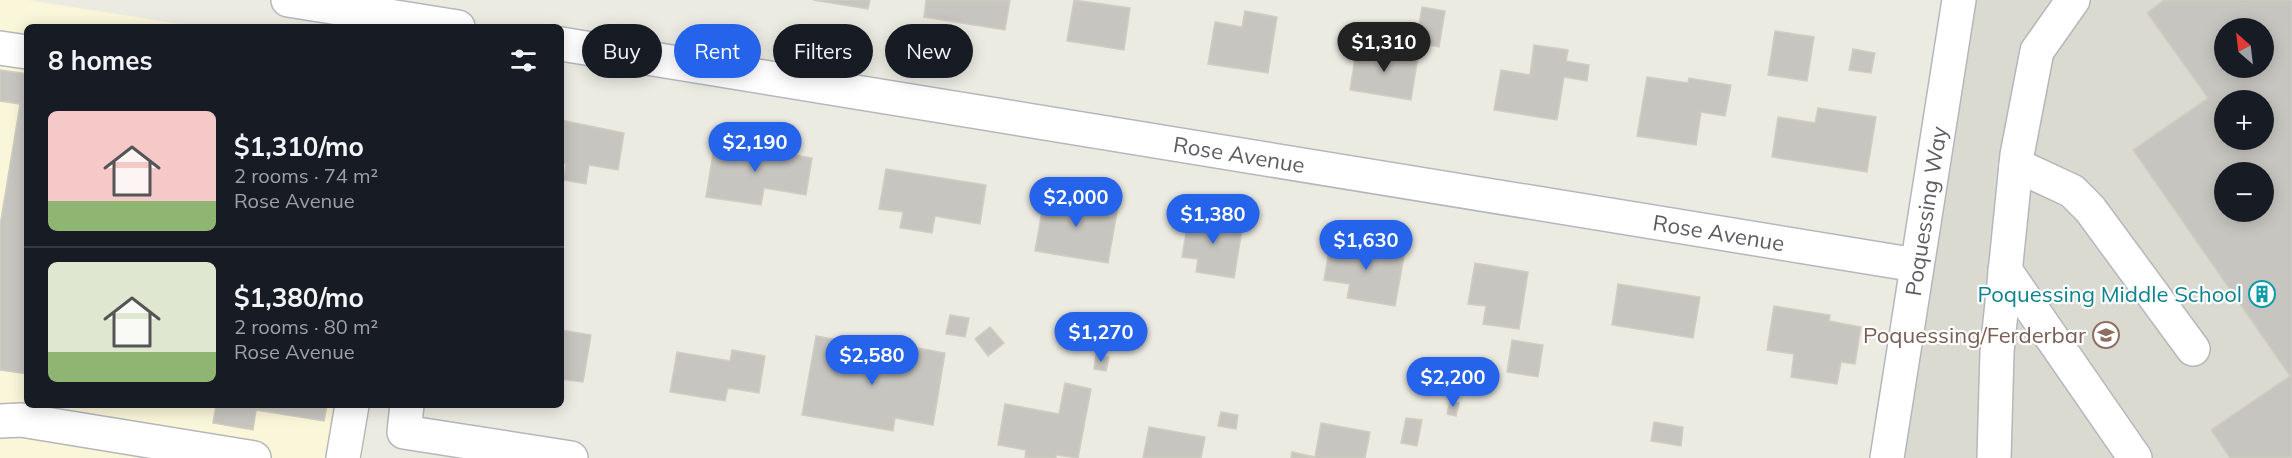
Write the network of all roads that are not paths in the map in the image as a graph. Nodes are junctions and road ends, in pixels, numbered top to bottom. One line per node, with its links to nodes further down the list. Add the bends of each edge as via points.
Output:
1 (288, 0): 4 (street)
2 (1959, 0): 9 (street, Poquessing Way)
3 (2073, 0): 8 (street, via 2037,51)
4 (439, 24)
5 (564, 44): 9 (street, Rose Avenue)
6 (0, 48): 7 (street)
7 (24, 52)
8 (2016, 165): 10 (street); 11 (street, via 2072,191 2090,208)
9 (1916, 266): 18 (street, Poquessing Way)
10 (2005, 270): 19 (street, via 1997,352); 20 (street)
11 (2193, 349)
12 (351, 408): 16 (street)
13 (407, 408): 17 (street, via 404,432)
14 (0, 421): 15 (street, via 21,420)
15 (254, 458)
16 (343, 458)
17 (571, 458)
18 (1887, 458)
19 (1994, 458)
20 (2135, 458)

